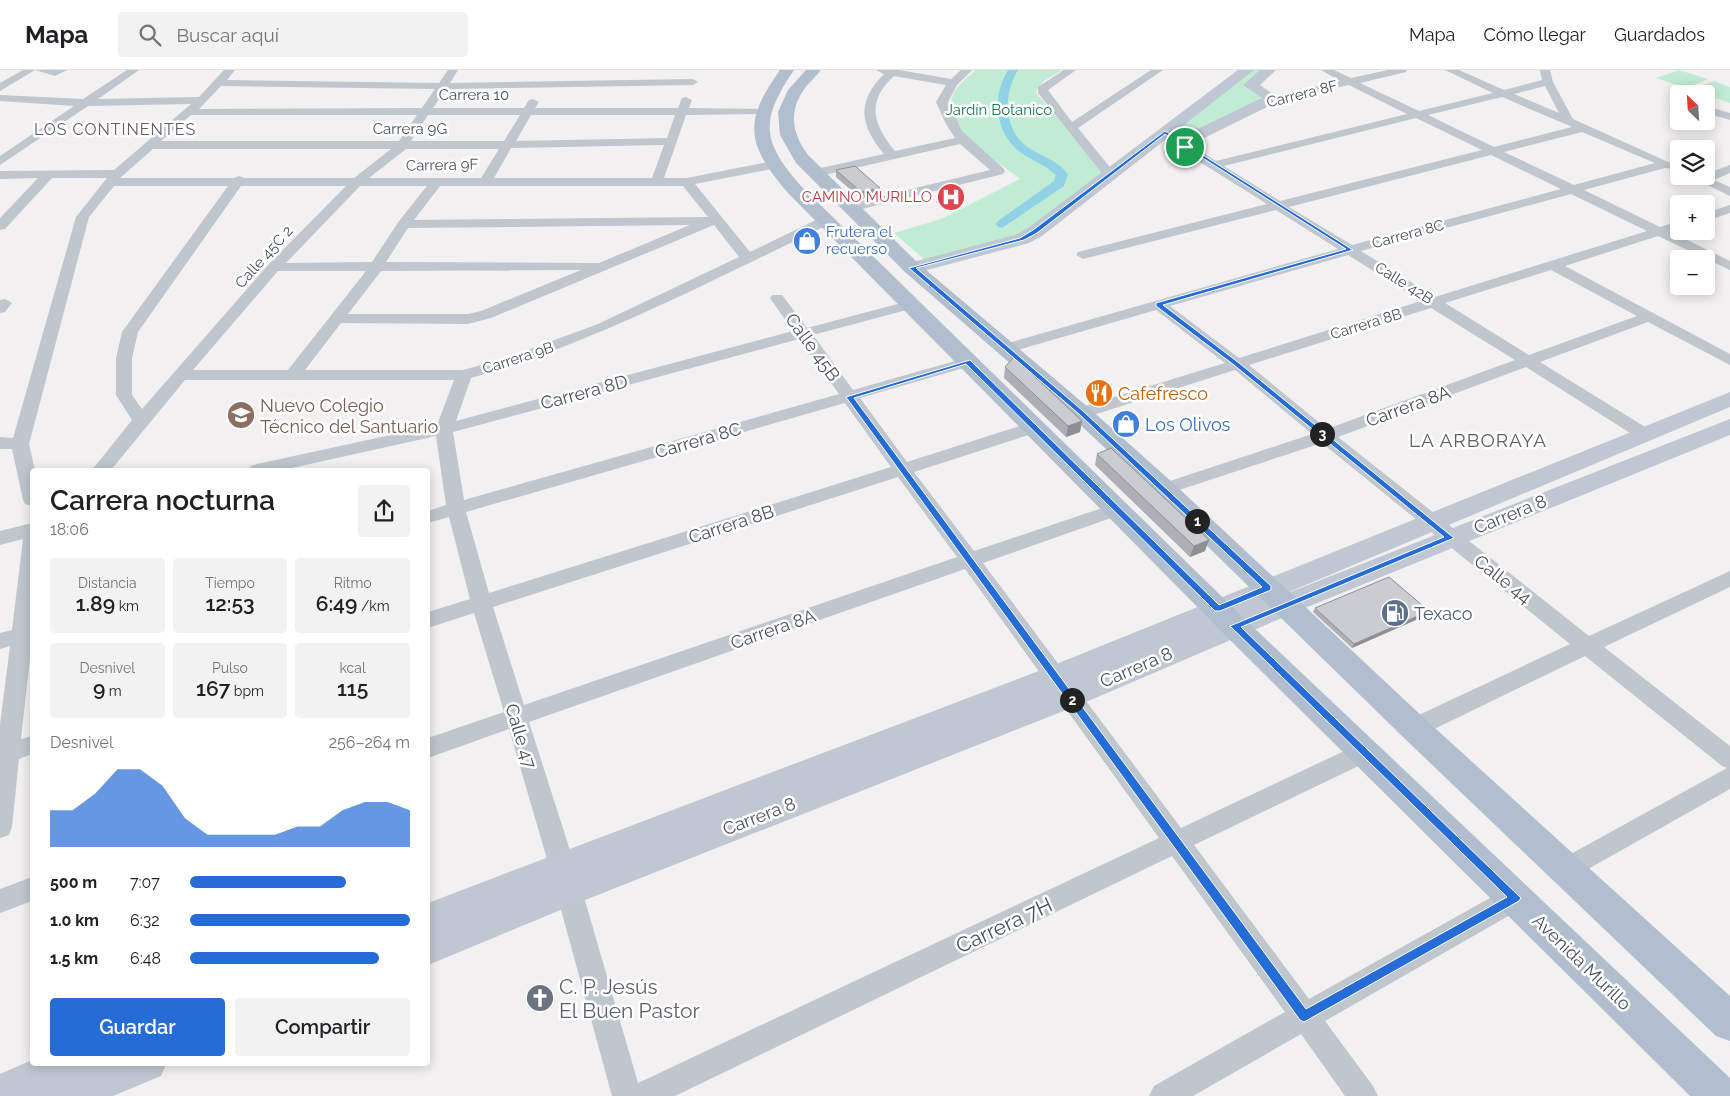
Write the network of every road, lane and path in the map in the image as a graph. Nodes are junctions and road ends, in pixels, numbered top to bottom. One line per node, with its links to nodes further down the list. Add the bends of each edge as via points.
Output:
1 (30, 70): 28 (street)
2 (40, 70): 19 (street)
3 (134, 70): 33 (street)
4 (230, 70): 24 (street)
5 (453, 70): 27 (street, Calle 45C 2)
6 (552, 70): 25 (street)
7 (697, 70): 21 (street)
8 (787, 70): 38 (main road, Avenida Murillo, via 771,91)
9 (814, 70): 62 (main road, via 789,101 786,123 792,148)
10 (967, 70): 26 (street)
11 (1071, 70): 43 (street, via 1042,88)
12 (1158, 70): 43 (street)
13 (1247, 70): 45 (street)
14 (1269, 70): 31 (street, via 1250,84)
15 (1326, 70): 22 (street)
16 (1402, 70): 22 (street, Carrera 8F)
17 (1450, 70): 29 (street)
18 (1544, 70): 23 (street)
19 (58, 71)
20 (889, 71): 26 (street); 55 (street, via 875,88 870,108 872,129)
21 (693, 82): 25 (street); 37 (street)
22 (1351, 82): 31 (street, Carrera 8F); 40 (street)
23 (1548, 82): 29 (street); 42 (street)
24 (218, 83): 27 (street); 32 (street)
25 (544, 83): 27 (street); 36 (street)
26 (953, 83): 46 (street, via 942,102)
27 (444, 86): 35 (street, Calle 45C 2)
28 (0, 88)
29 (1503, 93): 40 (street); 42 (street)
30 (0, 98): 33 (street)
31 (1272, 99): 48 (street, Carrera 8F)
32 (202, 100): 33 (street); 34 (street)
33 (87, 103): 53 (street)
34 (187, 112): 35 (street, Carrera 10); 51 (street)
35 (426, 112): 36 (street, Carrera 10); 52 (street, Calle 45C 2)
36 (528, 112): 37 (street, Carrera 10); 49 (street)
37 (682, 112): 38 (street, Carrera 10); 47 (street)
38 (761, 112): 57 (main road, Avenida Murillo, via 760,137)
39 (1715, 112): 41 (street)
40 (1418, 114): 54 (street); 58 (street)
41 (1730, 117)
42 (1569, 122): 44 (street)
43 (1072, 127): 65 (street)
44 (1583, 128): 54 (street); 59 (street)
45 (1165, 132): 48 (street, Calle 42B); 65 (street)
46 (961, 140): 55 (street); 78 (street, via 999,171)
47 (671, 141): 49 (street, Carrera 9G); 70 (street)
48 (1180, 144): 58 (street, Calle 42B)
49 (508, 145): 52 (street, Carrera 9G); 69 (street)
50 (0, 146): 53 (street)
51 (148, 146): 52 (street, Carrera 9G); 67 (street)
52 (402, 146): 71 (street, Calle 45C 2)
53 (18, 147): 56 (street)
54 (1494, 151): 75 (street); 77 (street)
55 (892, 156): 62 (street)
56 (0, 161)
57 (773, 165): 73 (street, Carrera 9F); 82 (main road, Avenida Murillo)
58 (1215, 165): 77 (street, Calle 42B)
59 (1670, 166)
60 (1670, 168): 75 (street, Carrera 8C)
61 (1730, 169): 63 (street)
62 (816, 173): 78 (main road)
63 (1715, 173)
64 (49, 174): 66 (street, Carrera 9F); 67 (street, Carrera 9F); 84 (street)
65 (1109, 174): 95 (street, via 1022,239)
66 (0, 175)
67 (113, 178): 68 (street, Carrera 9F); 121 (street, via 83,217)
68 (239, 180): 71 (street, Carrera 9F); 114 (street, via 130,332 124,358 124,395)
69 (486, 181): 70 (street, Carrera 9F); 72 (street, Carrera 9F)
70 (657, 181): 73 (street, Carrera 9F)
71 (357, 182): 72 (street, Carrera 9F); 94 (street, Calle 45C 2)
72 (436, 182): 83 (street)
73 (687, 182): 81 (street)
74 (1714, 185): 76 (street)
75 (1573, 190): 86 (street); 87 (street, Carrera 8C)
76 (1730, 192)
77 (1280, 205): 87 (street, Calle 42B); 88 (street)
78 (850, 208): 95 (main road)
79 (1730, 209): 80 (street)
80 (1715, 214)
81 (713, 220): 83 (street); 89 (street); 92 (street)
82 (826, 221): 89 (street, Carrera 9B); 99 (main road, Avenida Murillo)
83 (404, 224): 91 (street)
84 (0, 226)
85 (1670, 228): 86 (street, Carrera 8B)
86 (1660, 231): 90 (street, Carrera 8B); 93 (street)
87 (1350, 250): 97 (street, Calle 42B); 98 (street, Carrera 8C)
88 (1083, 255)
89 (748, 257): 110 (street, Carrera 9B, via 544,351)
90 (1553, 265): 97 (street, Carrera 8B); 100 (street)
91 (377, 266): 92 (street); 94 (street); 101 (street)
92 (604, 266): 101 (street, via 486,315 468,319)
93 (1730, 266)
94 (274, 267): 108 (street, Calle 45C 2)
95 (912, 268): 103 (main road)
96 (777, 298): 102 (street, Calle 45B)
97 (1434, 302): 106 (street, Calle 42B); 107 (street, Carrera 8B)
98 (1159, 304): 103 (street, Carrera 8C); 107 (street, Calle 44)
99 (909, 305): 102 (street, Carrera 8D); 105 (main road, Avenida Murillo)
100 (1651, 316): 104 (street); 106 (street, Carrera 8A)
101 (337, 318): 109 (street)
102 (803, 333): 111 (street, Calle 45B); 117 (street, Carrera 8D)
103 (1007, 348): 113 (main road)
104 (1730, 360)
105 (968, 362): 111 (street, Carrera 8C); 116 (main road, Avenida Murillo)
106 (1529, 362): 118 (street, Calle 42B); 119 (street, Carrera 8A)
107 (1237, 364): 113 (street, Carrera 8B); 119 (street, Calle 44)
108 (183, 375): 109 (street, Carrera 9B); 114 (street, Calle 45C 2)
109 (293, 375): 110 (street, Carrera 9B)
110 (464, 375): 117 (street, Calle 47)
111 (850, 397): 124 (street, Calle 45B); 127 (street, Carrera 8C)
112 (1730, 399): 118 (street, Carrera 8)
113 (1081, 413): 125 (main road)
114 (141, 420): 122 (street, Calle 45C 2)
115 (1730, 426): 131 (street, Carrera 8)
116 (1035, 427): 124 (street, Carrera 8B); 128 (main road, Avenida Murillo)
117 (444, 429): 123 (street, Carrera 8D); 127 (street, Calle 47)
118 (1644, 434): 131 (street, Carrera 8)
119 (1325, 436): 125 (street, Carrera 8A); 131 (street, Calle 44)
120 (0, 443): 121 (street)
121 (20, 444): 126 (street)
122 (103, 468)
123 (266, 468)
124 (903, 470): 133 (street, Calle 45B); 137 (street, Carrera 8B)
125 (1164, 489): 136 (main road)
126 (30, 491)
127 (456, 508): 129 (street, Carrera 8C); 137 (street, Calle 47)
128 (1118, 509): 133 (street, Carrera 8A); 138 (main road, Avenida Murillo)
129 (430, 516)
130 (30, 530): 132 (street)
131 (1440, 530): 136 (street, Carrera 8); 142 (street, Calle 44)
132 (0, 538)
133 (970, 562): 143 (street, Calle 45B); 144 (street, Carrera 8A)
134 (30, 578): 140 (street)
135 (1730, 578): 142 (street)
136 (1277, 596): 138 (street, Carrera 8); 145 (main road)
137 (481, 602): 139 (street, Carrera 8B); 144 (street, Calle 47)
138 (1226, 618): 143 (street, Carrera 8); 148 (main road, Avenida Murillo)
139 (430, 619)
140 (27, 634): 141 (street); 149 (street)
141 (0, 641)
142 (1588, 645): 145 (street); 150 (street, Calle 44)
143 (1061, 686): 153 (street, Calle 45B); 155 (street, Carrera 8)
144 (515, 717): 147 (street, Carrera 8A); 155 (street, Calle 47)
145 (1414, 728): 154 (main road)
146 (30, 745): 149 (street)
147 (430, 747)
148 (1365, 752): 153 (street, Carrera 7H); 157 (main road, Avenida Murillo)
149 (5, 753): 152 (street)
150 (1730, 759)
151 (1730, 777): 154 (street)
152 (0, 827)
153 (1177, 843): 161 (street, Calle 45B); 169 (street, Carrera 7H)
154 (1567, 869): 162 (main road)
155 (565, 878): 159 (street, Carrera 8); 160 (street, Carrera 8); 168 (street, Calle 47)
156 (30, 890): 158 (street)
157 (1516, 898): 161 (street); 166 (main road, Avenida Murillo)
158 (0, 901)
159 (430, 919)
160 (430, 946)
161 (1304, 1016): 170 (street); 171 (street, Calle 45B)
162 (1730, 1022)
163 (67, 1066): 165 (street)
164 (137, 1066): 167 (street)
165 (0, 1094)
166 (1713, 1094)
167 (65, 1096)
168 (627, 1096)
169 (643, 1096)
170 (1164, 1096)
171 (1363, 1096)

